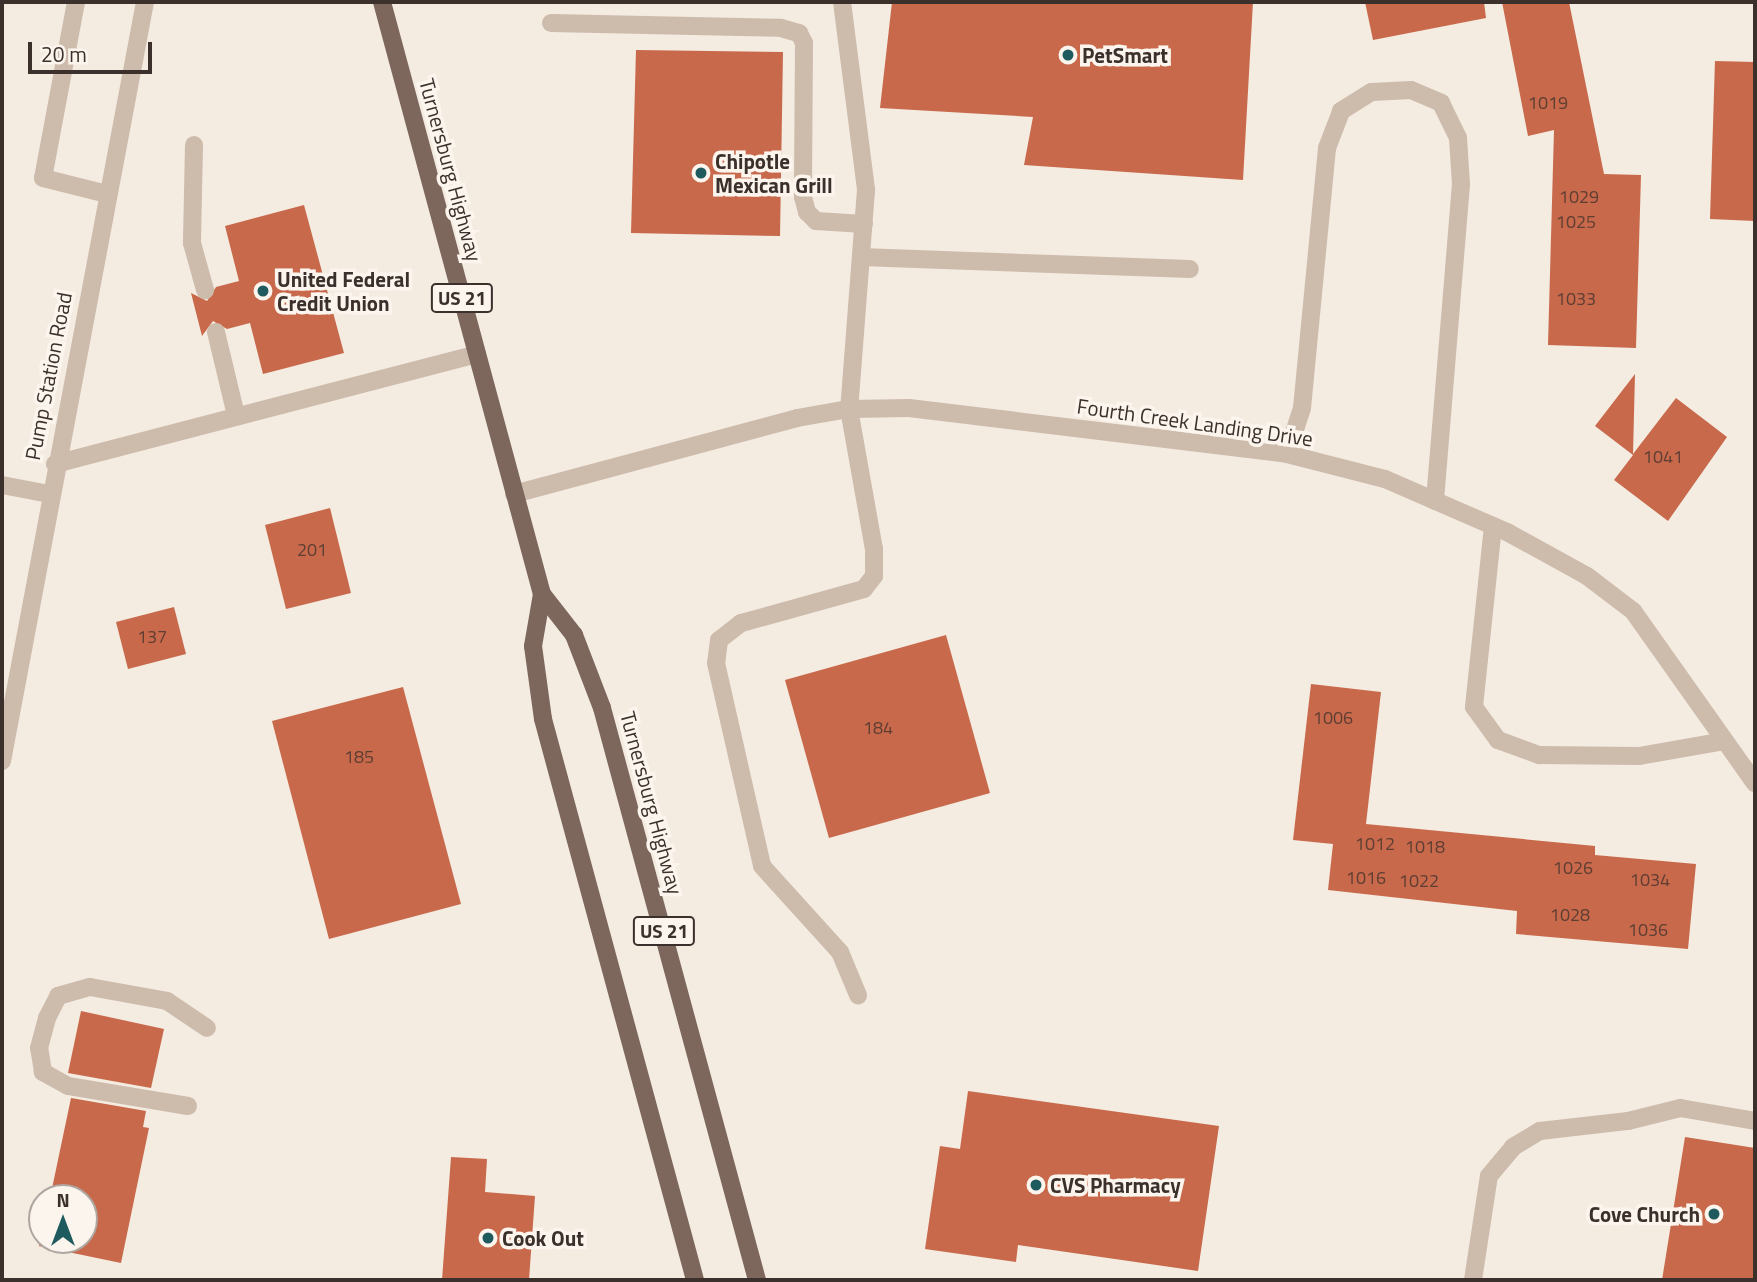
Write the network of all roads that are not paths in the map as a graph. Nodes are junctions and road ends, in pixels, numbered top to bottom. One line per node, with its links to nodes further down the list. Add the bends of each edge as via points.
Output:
1 (76, 2): 7 (street, via 43,177)
2 (145, 2): 7 (street, Pump Station Road)
3 (382, 2): 13 (main road, Turnersburg Highway / US 21)
4 (842, 2): 8 (street, via 866,190)
5 (551, 23): 8 (street, via 781,28 799,33 804,43 803,197 807,212 816,221)
6 (194, 145): 11 (street, via 192,243)
7 (107, 194): 17 (street, Pump Station Road)
8 (864, 224): 9 (street)
9 (861, 257): 10 (street); 14 (street)
10 (1190, 269)
11 (205, 290)
12 (216, 332): 15 (street)
13 (477, 354): 15 (street); 20 (main road, Turnersburg Highway / US 21)
14 (849, 408): 16 (street, Fourth Creek Landing Drive, via 909,408); 20 (street, Fourth Creek Landing Drive); 27 (street, via 874,549 874,576 864,589 741,623 719,640 716,663 762,866 840,952)
15 (236, 415): 17 (street)
16 (1287, 454): 21 (street, Fourth Creek Landing Drive, via 1385,479); 21 (street, via 1302,408 1327,148 1341,111 1372,92 1411,90 1441,103 1458,138 1461,184)
17 (55, 464): 19 (street, Pump Station Road)
18 (2, 485): 19 (street)
19 (49, 494): 25 (street, Pump Station Road)
20 (514, 494): 23 (main road, Turnersburg Highway / US 21)
21 (1435, 501): 22 (street, Fourth Creek Landing Drive)
22 (1493, 526): 24 (street, Fourth Creek Landing Drive, via 1587,576 1633,611); 24 (street, via 1474,707 1498,740 1539,755 1627,756)
23 (542, 594): 31 (main road, Turnersburg Highway / US 21, via 533,646 543,719); 32 (main road, Turnersburg Highway / US 21, via 574,635 602,708)
24 (1724, 741): 26 (street, Fourth Creek Landing Drive)
25 (2, 761)
26 (1755, 783)
27 (858, 995)
28 (207, 1028): 29 (street, via 167,1001 90,987 58,996 39,1048 43,1072 68,1086)
29 (188, 1106)
30 (1755, 1121): 33 (street, via 1680,1108 1628,1122 1540,1131 1513,1147 1489,1176)
31 (695, 1280)
32 (758, 1280)
33 (1473, 1280)

